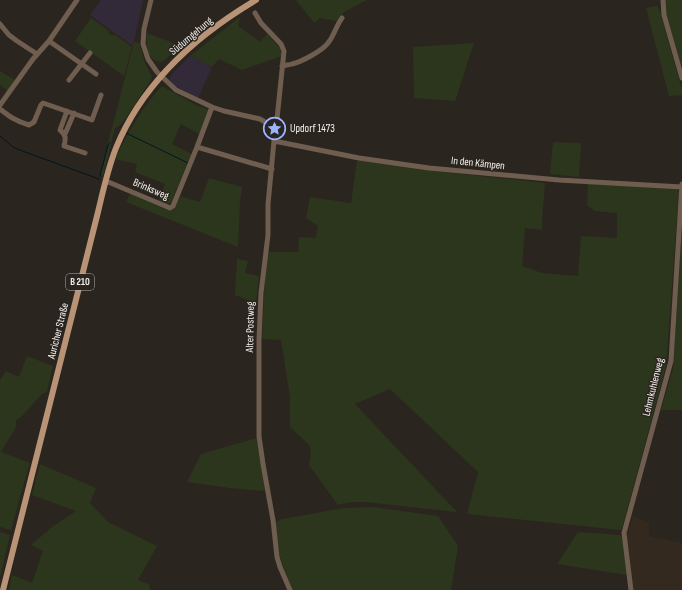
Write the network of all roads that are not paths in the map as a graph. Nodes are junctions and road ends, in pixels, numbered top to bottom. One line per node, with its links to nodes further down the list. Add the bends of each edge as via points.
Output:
1 (77, 0): 8 (street)
2 (151, 0): 14 (street, via 143,44 148,59)
3 (256, 0): 14 (main road, Südumgehung / B 210, via 202,37)
4 (663, 0): 15 (street, via 664,15)
5 (255, 13): 12 (street, via 283,47)
6 (342, 18): 12 (street, via 328,44 299,62)
7 (0, 24): 10 (street, via 9,35)
8 (49, 41): 10 (street); 11 (street)
9 (90, 53): 11 (street)
10 (37, 54): 18 (street)
11 (82, 64): 13 (street); 16 (street)
12 (282, 66): 23 (street, via 277,119)
13 (96, 74)
14 (161, 76): 19 (street, via 176,90); 29 (main road, Auricher Straße / B 210, via 134,111 126,126)
15 (682, 78)
16 (69, 80)
17 (101, 94): 22 (street, via 92,120)
18 (0, 105)
19 (212, 107): 23 (street, via 260,119); 26 (street, Brinksweg)
20 (0, 109): 21 (street, via 12,119 28,125 34,122 43,103)
21 (67, 111): 22 (street); 24 (street, via 60,130)
22 (74, 113): 24 (street)
23 (270, 126): 25 (street, Alter Postweg)
24 (65, 134): 27 (street, via 64,146)
25 (274, 141): 28 (street, Alter Postweg); 30 (street, In den Kämpen, via 429,168 560,180)
26 (197, 147): 28 (street); 29 (street, Brinksweg, via 170,208)
27 (85, 153)
28 (272, 169): 32 (street, Alter Postweg, via 261,293 259,436 277,557)
29 (106, 181): 31 (main road, Auricher Straße / B 210)
30 (682, 185): 33 (street, Lehmkuhlenweg, via 671,361 624,533)
31 (3, 590)
32 (290, 590)
33 (631, 590)

